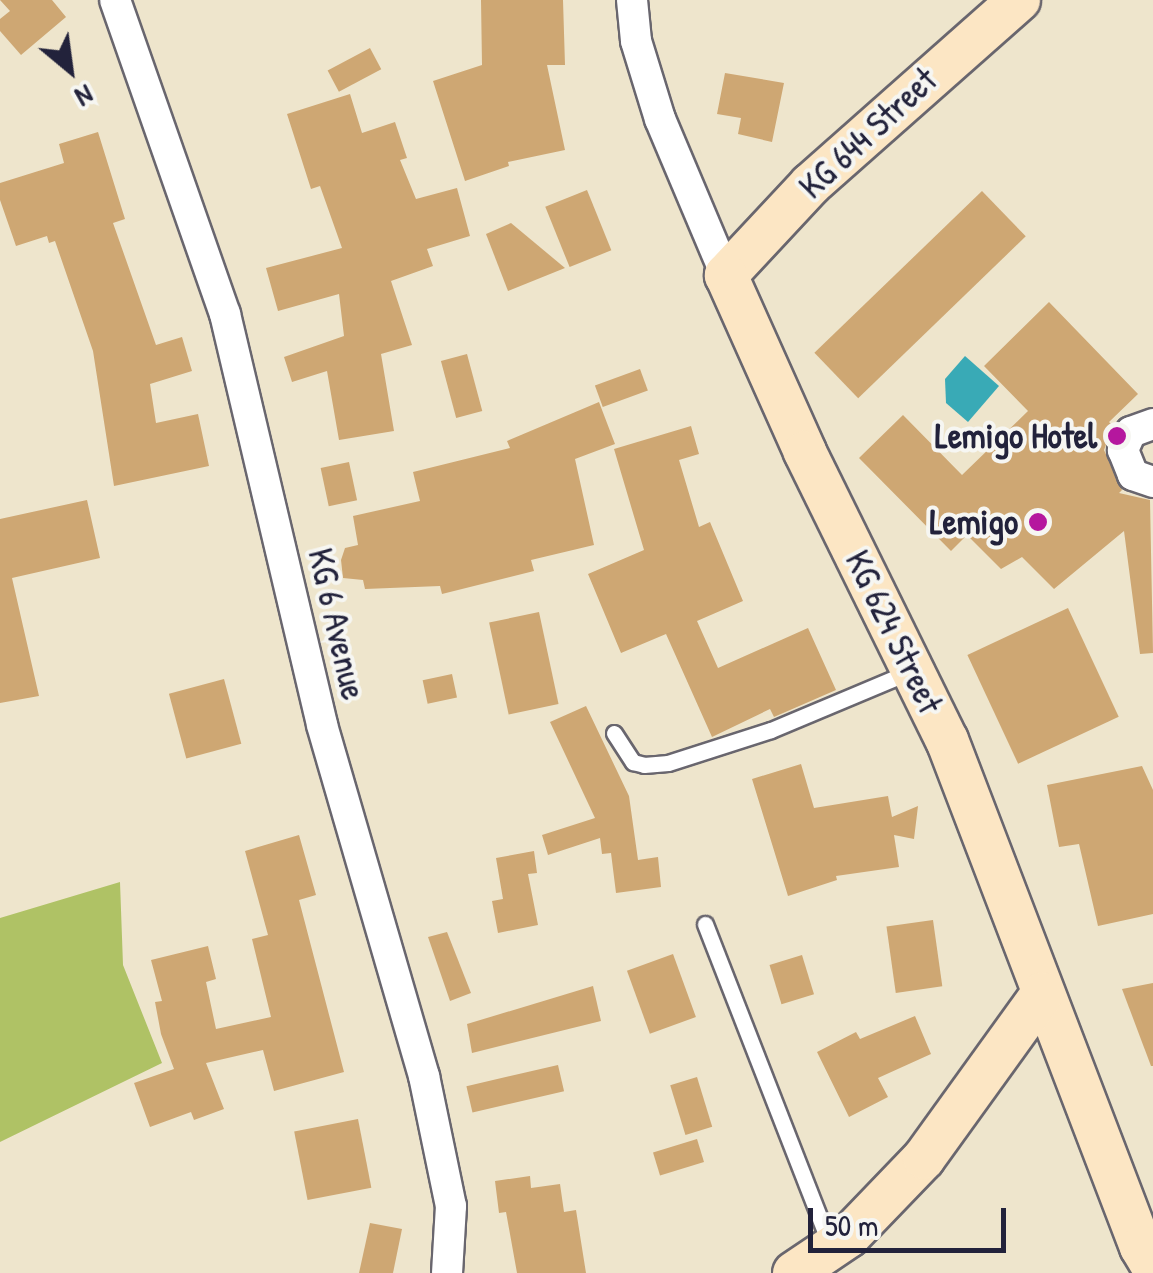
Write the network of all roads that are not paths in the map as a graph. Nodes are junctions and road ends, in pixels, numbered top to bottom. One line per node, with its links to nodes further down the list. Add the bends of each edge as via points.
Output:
1 (115, 0): 13 (street, KG 6 Avenue, via 225,314 322,725 424,1076 451,1206)
2 (632, 0): 4 (street, KG 624 Street, via 636,41 660,118)
3 (1019, 0): 4 (main road, KG 644 Street, via 810,184)
4 (726, 275): 7 (main road, KG 624 Street)
5 (1153, 424): 6 (street, via 1131,432 1123,450 1133,475)
6 (1153, 482)
7 (913, 670): 8 (lane, via 771,730 668,763 634,762); 10 (main road, KG 624 Street)
8 (614, 733)
9 (705, 924): 11 (lane)
10 (1043, 994): 11 (main road, via 924,1158); 12 (main road, KG 624 Street)
11 (832, 1249): 14 (main road)
12 (1153, 1267)
13 (447, 1273)
14 (794, 1273)

